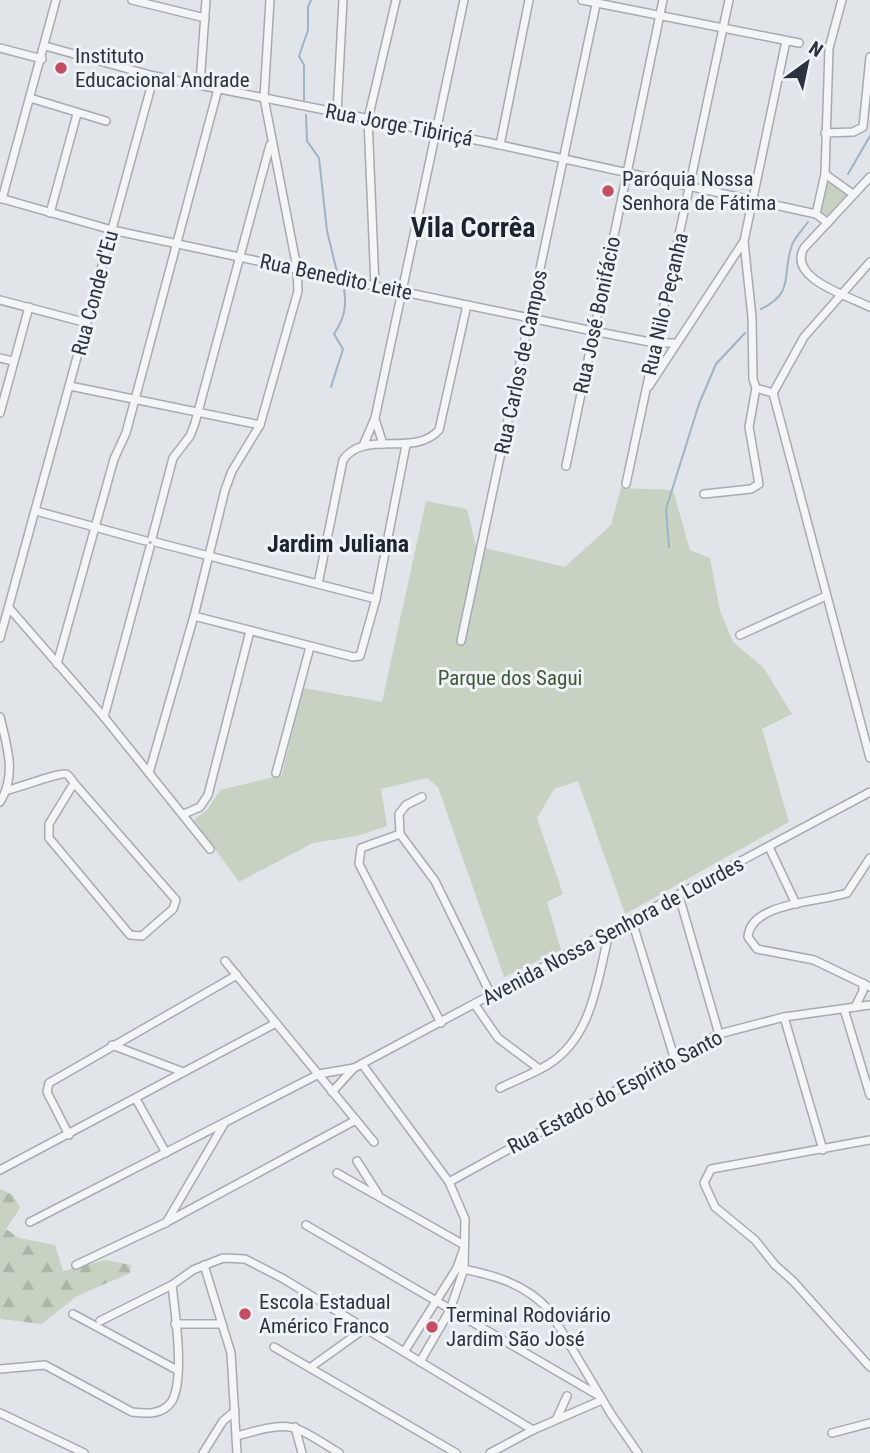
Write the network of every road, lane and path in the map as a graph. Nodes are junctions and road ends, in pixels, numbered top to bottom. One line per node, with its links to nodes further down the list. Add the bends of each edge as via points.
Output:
1 (56, 0): 19 (street)
2 (132, 0): 15 (street)
3 (206, 0): 15 (street)
4 (270, 0): 27 (street)
5 (343, 0): 28 (street)
6 (396, 0): 30 (street)
7 (464, 0): 33 (street)
8 (530, 0): 35 (street)
9 (582, 0): 13 (street)
10 (663, 0): 14 (street, Rua José Bonifácio)
11 (729, 0): 16 (street, Rua Nilo Peçanha)
12 (842, 0): 32 (street, via 830,48)
13 (597, 1): 14 (street); 36 (street, Rua Carlos de Campos)
14 (660, 16): 16 (street); 37 (street, Rua José Bonifácio)
15 (205, 18): 24 (street)
16 (723, 29): 17 (street); 40 (street, Rua Nilo Peçanha)
17 (786, 41): 18 (street); 43 (street)
18 (799, 43)
19 (45, 46): 22 (street); 23 (street, Rua Jorge Tibiriçá)
20 (0, 48): 22 (street)
21 (870, 57): 32 (street, via 863,127 853,132)
22 (43, 60): 26 (street)
23 (154, 76): 24 (street, Rua Jorge Tibiriçá); 47 (street, Rua Conde d'Eu)
24 (200, 84): 25 (street, Rua Jorge Tibiriçá)
25 (218, 89): 27 (street, Rua Jorge Tibiriçá); 49 (street)
26 (30, 98): 29 (street); 42 (street)
27 (264, 99): 28 (street, Rua Jorge Tibiriçá); 34 (street)
28 (337, 113): 30 (street, Rua Jorge Tibiriçá)
29 (77, 114): 31 (street); 44 (street)
30 (368, 119): 33 (street, Rua Jorge Tibiriçá); 53 (street)
31 (106, 121)
32 (825, 132): 38 (street)
33 (436, 133): 35 (street, Rua Jorge Tibiriçá); 54 (street)
34 (271, 141): 50 (street); 52 (street)
35 (500, 145): 36 (street, Rua Jorge Tibiriçá)
36 (564, 161): 37 (street, Rua Jorge Tibiriçá); 60 (street, Rua Carlos de Campos)
37 (627, 174): 40 (street, Rua Jorge Tibiriçá); 62 (street, Rua José Bonifácio)
38 (825, 174): 41 (street); 45 (street)
39 (870, 177): 41 (street)
40 (690, 188): 43 (street, Rua Jorge Tibiriçá); 63 (street, Rua Nilo Peçanha)
41 (853, 194): 46 (street)
42 (1, 198): 44 (street, Rua Benedito Leite)
43 (754, 202): 45 (street, Rua Jorge Tibiriçá); 48 (street)
44 (50, 213): 47 (street, Rua Benedito Leite)
45 (816, 214): 46 (street)
46 (828, 223): 55 (street, via 799,259 804,273)
47 (112, 230): 49 (street, Rua Benedito Leite); 61 (street, Rua Conde d'Eu)
48 (744, 241): 64 (street); 68 (street)
49 (176, 243): 50 (street, Rua Benedito Leite); 71 (street)
50 (238, 256): 52 (street, Rua Benedito Leite); 72 (street)
51 (870, 262): 55 (street)
52 (297, 268): 53 (street, Rua Benedito Leite); 75 (street, via 296,299)
53 (375, 286): 54 (street, Rua Benedito Leite)
54 (403, 292): 57 (street, Rua Benedito Leite); 74 (street)
55 (842, 293): 59 (street); 70 (street, via 804,337)
56 (0, 300): 58 (street)
57 (467, 305): 60 (street, Rua Benedito Leite); 77 (street, via 439,430)
58 (29, 307): 61 (street); 66 (street)
59 (870, 307)
60 (530, 318): 62 (street, Rua Benedito Leite); 94 (street, Rua Carlos de Campos)
61 (87, 323): 67 (street, Rua Conde d'Eu)
62 (593, 331): 63 (street, Rua Benedito Leite); 79 (street, Rua José Bonifácio)
63 (656, 343): 64 (street, Rua Benedito Leite); 69 (street, Rua Nilo Peçanha)
64 (674, 343): 69 (street)
65 (0, 358): 66 (street)
66 (13, 361): 73 (street)
67 (70, 386): 71 (street); 82 (street, Rua Conde d'Eu)
68 (756, 388): 70 (street); 81 (street, via 748,427 760,477 755,488)
69 (645, 393): 80 (street, Rua Nilo Peçanha)
70 (773, 393): 87 (street)
71 (133, 397): 72 (street); 83 (street, via 126,433)
72 (198, 411): 75 (street); 84 (street, via 190,436 173,458)
73 (0, 413)
74 (375, 418): 76 (street); 78 (street)
75 (260, 425): 85 (street, via 230,474)
76 (383, 444): 77 (street); 78 (street)
77 (406, 445): 88 (street)
78 (363, 446): 86 (street, via 348,453 340,467)
79 (566, 466)
80 (626, 484)
81 (704, 494)
82 (36, 511): 83 (street); 89 (street, Rua Conde d'Eu)
83 (94, 527): 84 (street); 96 (street)
84 (151, 542): 85 (street); 98 (street)
85 (208, 556): 86 (street); 90 (street)
86 (318, 584): 88 (street)
87 (826, 596): 92 (street); 99 (street)
88 (376, 599): 95 (street, via 360,656)
89 (10, 609): 93 (street, Rua Conde d'Eu); 96 (street)
90 (194, 616): 91 (street); 101 (street)
91 (250, 631): 95 (street); 107 (street, via 208,795 201,807)
92 (740, 635)
93 (0, 638)
94 (461, 641)
95 (310, 647): 100 (street)
96 (57, 664): 98 (street)
97 (0, 717): 103 (street, via 8,750)
98 (104, 717): 101 (street)
99 (870, 758)
100 (276, 773)
101 (149, 774): 107 (street)
102 (74, 783): 102 (street, via 176,900 173,909 142,936 130,935 49,838 49,824); 103 (street, via 60,774)
103 (8, 790): 106 (street)
104 (870, 792): 109 (street, Avenida Nossa Senhora de Lourdes)
105 (422, 797): 108 (street, via 402,810)
106 (0, 802)
107 (184, 814): 110 (street)
108 (400, 834): 119 (street, via 435,881); 126 (street, via 362,848 362,872)
109 (769, 847): 112 (street, Avenida Nossa Senhora de Lourdes); 113 (street)
110 (210, 849)
111 (870, 858): 113 (street, via 847,892)
112 (678, 896): 114 (street, Avenida Nossa Senhora de Lourdes); 127 (street)
113 (796, 904): 118 (street, via 755,918 749,942 757,949 814,960)
114 (632, 920): 115 (street, Avenida Nossa Senhora de Lourdes); 129 (street)
115 (609, 933): 119 (street, Avenida Nossa Senhora de Lourdes); 131 (street, via 582,1030 567,1050)
116 (225, 961): 117 (street)
117 (237, 975): 125 (street); 128 (street)
118 (867, 985): 122 (street)
119 (492, 997): 120 (street, Avenida Nossa Senhora de Lourdes)
120 (475, 1005): 126 (street, Avenida Nossa Senhora de Lourdes); 131 (street, via 498,1038)
121 (870, 1005): 122 (street, Rua Estado do Espírito Santo)
122 (855, 1007): 123 (street, Rua Estado do Espírito Santo)
123 (844, 1009): 124 (street, Rua Estado do Espírito Santo); 136 (street)
124 (785, 1017): 127 (street, Rua Estado do Espírito Santo); 143 (street)
125 (276, 1023): 132 (street); 133 (street)
126 (441, 1023): 130 (street, Avenida Nossa Senhora de Lourdes)
127 (719, 1034): 129 (street, Rua Estado do Espírito Santo)
128 (112, 1045): 132 (street); 140 (street, via 47,1087)
129 (675, 1060): 149 (street, Rua Estado do Espírito Santo)
130 (358, 1066): 133 (street); 135 (street); 149 (street)
131 (538, 1068): 134 (street)
132 (183, 1072): 137 (street)
133 (319, 1073): 135 (street); 139 (street)
134 (500, 1088)
135 (332, 1092): 138 (street)
136 (870, 1096)
137 (136, 1099): 140 (street); 144 (street)
138 (356, 1120): 142 (street); 152 (street)
139 (224, 1124): 144 (street); 152 (street)
140 (69, 1135): 147 (street)
141 (870, 1140): 143 (street)
142 (374, 1142)
143 (823, 1150): 170 (street, via 711,1169 704,1183 715,1208 755,1240)
144 (166, 1153): 151 (street)
145 (0, 1158): 147 (street)
146 (357, 1161): 150 (street)
147 (3, 1168)
148 (337, 1173): 150 (street)
149 (449, 1182): 154 (street, via 465,1219)
150 (380, 1197): 154 (street)
151 (30, 1222)
152 (165, 1223): 155 (street)
153 (306, 1225): 159 (street)
154 (464, 1246): 157 (street)
155 (76, 1265)
156 (204, 1265): 158 (street); 164 (street); 165 (street, via 223,1258 255,1263)
157 (461, 1268): 159 (street); 160 (street); 174 (street, via 514,1283 537,1296)
158 (172, 1285): 162 (street); 163 (street)
159 (436, 1300): 160 (street); 167 (street)
160 (450, 1310): 168 (street); 174 (street)
161 (73, 1314): 172 (street)
162 (100, 1321)
163 (175, 1324): 164 (street); 172 (street)
164 (222, 1324): 175 (street, via 232,1361)
165 (364, 1329): 167 (street); 169 (street)
166 (274, 1346): 169 (street)
167 (404, 1352): 168 (street)
168 (420, 1362): 180 (street)
169 (311, 1367): 190 (street)
170 (870, 1367)
171 (0, 1369): 172 (street, via 45,1365 132,1412 144,1414 160,1411 171,1401)
172 (177, 1370)
173 (567, 1396): 177 (street)
174 (602, 1398): 177 (street); 192 (street)
175 (235, 1411): 182 (street); 186 (street)
176 (0, 1413): 183 (street)
177 (556, 1419): 180 (street)
178 (870, 1423): 181 (street)
179 (295, 1427): 182 (street, via 274,1426); 188 (street); 189 (street)
180 (533, 1430): 191 (street)
181 (832, 1433)
182 (237, 1436): 187 (street)
183 (65, 1444): 184 (street); 185 (street)
184 (66, 1453)
185 (84, 1453)
186 (202, 1453)
187 (237, 1453)
188 (302, 1453)
189 (339, 1453)
190 (456, 1453)
191 (490, 1453)
192 (638, 1453)

